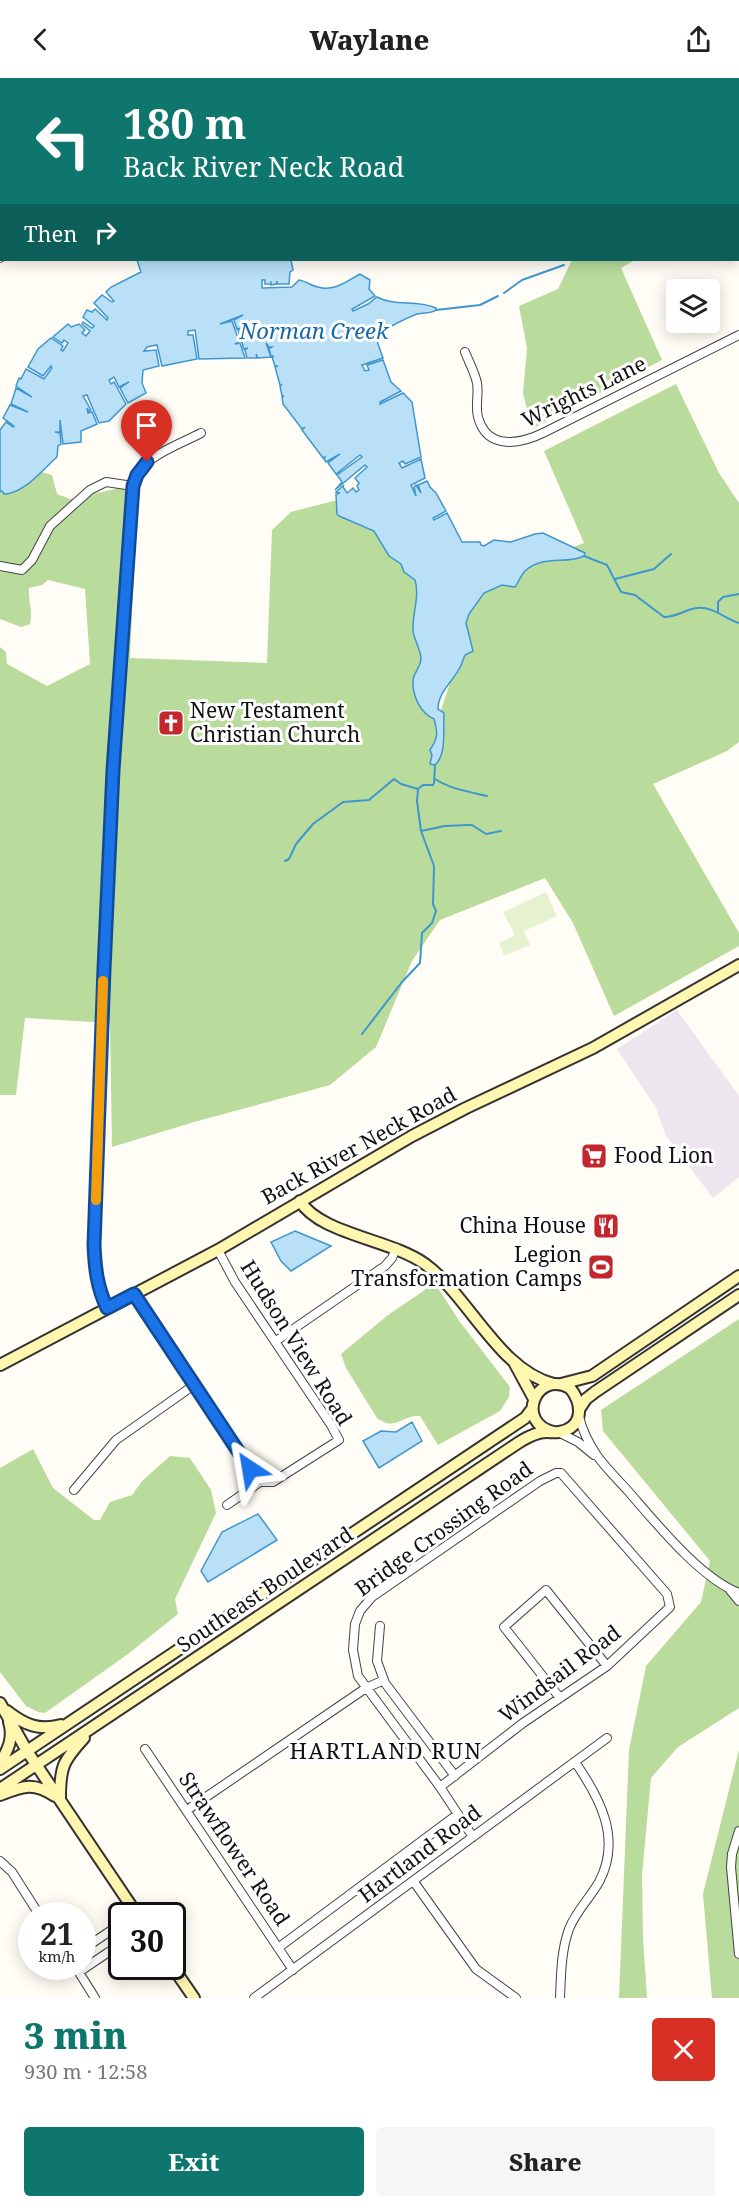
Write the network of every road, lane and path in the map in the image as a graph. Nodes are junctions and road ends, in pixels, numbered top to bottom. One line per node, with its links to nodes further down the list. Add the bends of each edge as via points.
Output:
1 (739, 335): 2 (street, Wrights Lane, via 530,440 515,442 491,437 481,424 477,386)
2 (465, 352)
3 (201, 434): 4 (street, via 147,462)
4 (133, 486): 5 (street, via 106,482 90,490 50,526 33,560 22,570); 13 (street, via 113,770 94,1245 96,1281)
5 (0, 566)
6 (739, 965): 7 (main road, Back River Neck Road, via 593,1048 411,1136)
7 (300, 1201): 8 (main road, via 318,1220); 9 (main road, Back River Neck Road)
8 (396, 1248): 14 (street, via 385,1266); 15 (main road, via 434,1271)
9 (218, 1250): 11 (main road, Back River Neck Road); 14 (street, Hudson View Road)
10 (739, 1276): 17 (main road, via 592,1376)
11 (134, 1294): 13 (main road, Back River Neck Road); 18 (street)
12 (739, 1295): 20 (main road, via 595,1392)
13 (107, 1308): 16 (main road, Back River Neck Road)
14 (276, 1341): 24 (street, Hudson View Road, via 339,1440 273,1482)
15 (513, 1361): 17 (main road, via 541,1380); 19 (main road)
16 (0, 1365)
17 (557, 1384): 19 (main road, via 540,1389); 20 (main road, via 570,1388)
18 (194, 1385): 24 (street); 25 (street, via 116,1440)
19 (533, 1404): 21 (main road, via 535,1419 542,1427); 36 (main road, Southeast Boulevard, via 525,1418)
20 (580, 1412): 21 (main road, via 574,1424); 22 (street, via 585,1435)
21 (556, 1432): 22 (street); 37 (main road, Southeast Boulevard, via 540,1433 518,1443)
22 (598, 1457): 27 (street, via 667,1534)
23 (561, 1473): 31 (street, Windsail Road, via 667,1594 670,1607); 33 (street, Bridge Crossing Road, via 550,1475 522,1493 372,1597 360,1611 353,1650)
24 (260, 1482): 26 (street, Hudson View Road)
25 (74, 1490)
26 (227, 1505)
27 (729, 1589): 28 (street); 29 (street)
28 (739, 1593)
29 (739, 1601)
30 (380, 1626): 32 (street, via 377,1654)
31 (607, 1666): 34 (street, Windsail Road); 34 (street, via 546,1590 504,1627)
32 (384, 1680): 33 (street); 45 (street)
33 (366, 1688): 46 (street, Bridge Crossing Road); 50 (street)
34 (560, 1698): 45 (street, Windsail Road)
35 (2, 1705): 36 (main road, via 32,1727); 40 (main road); 42 (main road, via 11,1736 10,1747)
36 (70, 1723): 40 (main road, Southeast Boulevard)
37 (95, 1726): 43 (main road, Southeast Boulevard); 49 (main road, via 61,1769)
38 (607, 1738): 41 (street, Hartland Road)
39 (145, 1749): 50 (street, Strawflower Road)
40 (27, 1751): 43 (main road); 44 (main road, Southeast Boulevard)
41 (575, 1762): 53 (street, Hartland Road); 67 (street, via 593,1788 606,1818 609,1853 600,1881 568,1931)
42 (0, 1763)
43 (36, 1764): 47 (main road, Southeast Boulevard); 49 (main road)
44 (0, 1768)
45 (455, 1776): 46 (street, Windsail Road)
46 (440, 1787): 51 (street, Bridge Crossing Road)
47 (0, 1789)
48 (0, 1795): 49 (main road, via 34,1785)
49 (60, 1799): 57 (main road)
50 (187, 1810): 58 (street, Strawflower Road)
51 (458, 1814): 53 (street, Bridge Crossing Road); 58 (street)
52 (739, 1831): 59 (street, via 731,1867)
53 (473, 1837): 55 (street, Hartland Road)
54 (0, 1861): 56 (street)
55 (414, 1882): 60 (street, Hartland Road); 66 (street, via 476,1969)
56 (31, 1902)
57 (127, 1902)
58 (278, 1948): 60 (street, Strawflower Road)
59 (739, 1954)
60 (293, 1970): 65 (street, Hartland Road)
61 (84, 1980): 63 (street)
62 (182, 1980): 64 (main road)
63 (96, 1998)
64 (194, 1998)
65 (254, 1998)
66 (516, 1998)
67 (560, 1998)

